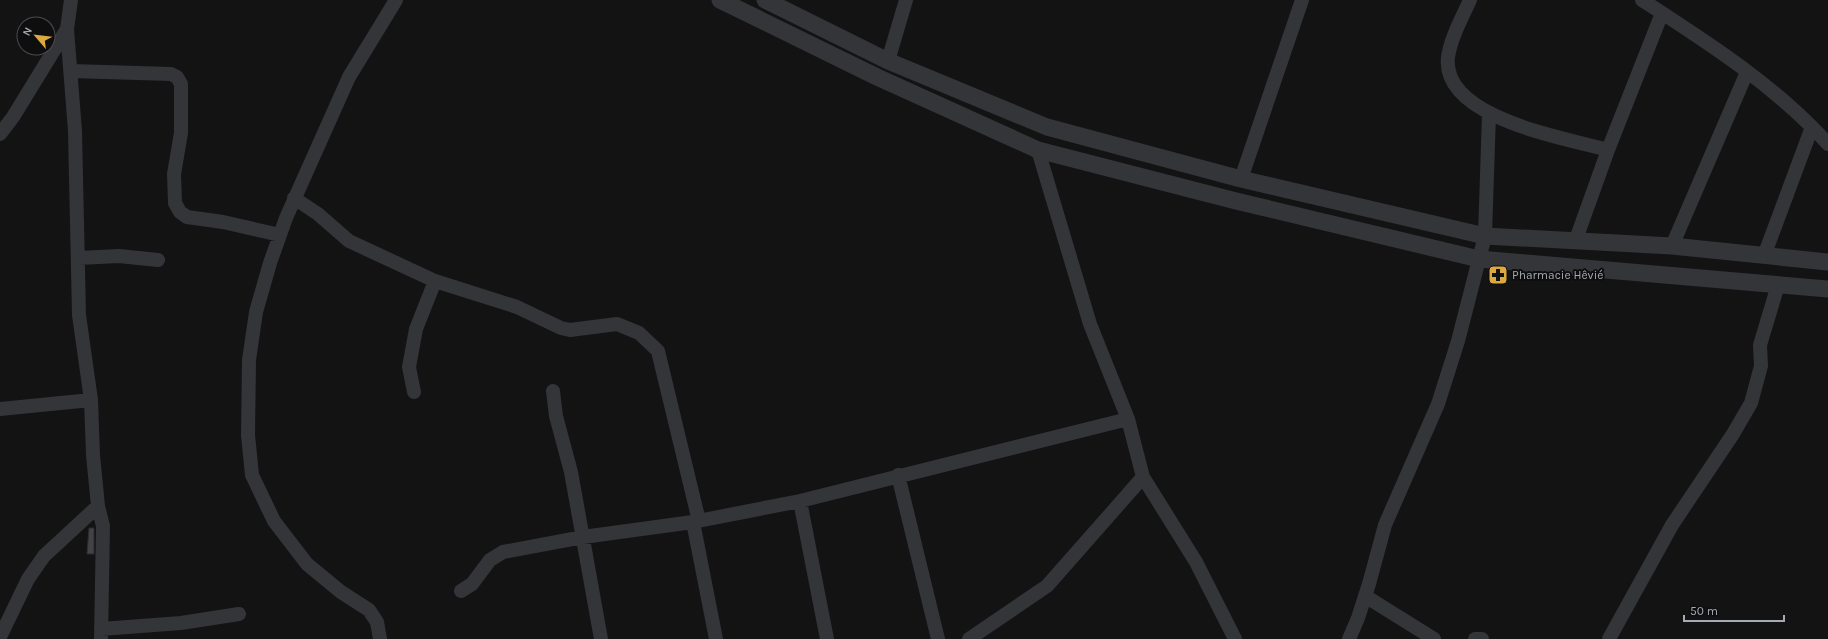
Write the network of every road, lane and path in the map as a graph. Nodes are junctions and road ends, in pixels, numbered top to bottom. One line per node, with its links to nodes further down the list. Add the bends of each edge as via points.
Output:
1 (71, 0): 10 (street)
2 (396, 0): 21 (street, via 349,77)
3 (720, 0): 18 (street, via 877,78)
4 (765, 0): 11 (street)
5 (906, 0): 11 (street)
6 (1302, 0): 20 (street)
7 (1470, 0): 14 (street, via 1448,58 1450,74 1458,90)
8 (1642, 0): 9 (street)
9 (1662, 13): 13 (street); 19 (street)
10 (67, 29): 12 (street); 16 (street)
11 (888, 61): 20 (street, via 1047,127)
12 (71, 70): 22 (street, via 171,74 177,77 181,84 181,133 174,174 175,203 180,212 187,217); 27 (street)
13 (1747, 72): 15 (street); 25 (street)
14 (1489, 114): 19 (street, via 1512,124); 23 (street)
15 (1812, 127): 17 (street); 26 (street)
16 (0, 134)
17 (1828, 144)
18 (1038, 150): 28 (street, via 1236,201); 38 (street, via 1090,324)
19 (1608, 150): 24 (street)
20 (1241, 179): 23 (street)
21 (294, 198): 22 (street); 31 (street, via 318,214 349,241)
22 (280, 235): 50 (street, via 256,312 249,360 248,435 252,475 274,521 302,558 341,592 369,610 377,622)
23 (1485, 236): 24 (street); 28 (street)
24 (1575, 242): 25 (street)
25 (1672, 246): 26 (street)
26 (1764, 256): 30 (street)
27 (79, 258): 29 (street, via 119,256); 36 (street, via 79,315)
28 (1479, 259): 32 (street); 46 (street, via 1458,341 1438,404 1385,525)
29 (158, 260)
30 (1828, 262)
31 (435, 281): 35 (street, via 416,329 409,367); 43 (street, via 517,306 561,328 570,330 617,324 639,333 650,341 658,351)
32 (1778, 285): 33 (street); 61 (street, via 1760,345 1761,366 1750,403 1733,434 1672,525)
33 (1828, 289)
34 (552, 391): 44 (street)
35 (414, 392)
36 (91, 400): 37 (street); 42 (street)
37 (0, 409)
38 (1128, 419): 39 (street); 40 (street)
39 (898, 475): 41 (street); 54 (street)
40 (1143, 477): 55 (street, via 1047,586); 56 (street, via 1196,562)
41 (800, 500): 43 (street); 53 (street)
42 (98, 506): 48 (street, via 103,526); 49 (street, via 44,556 28,579)
43 (696, 521): 44 (street); 52 (street)
44 (583, 537): 45 (street, via 503,552 490,560 472,584); 51 (street)
45 (461, 591)
46 (1365, 596): 57 (street); 58 (street)
47 (239, 614): 48 (street)
48 (101, 634)
49 (0, 637)
50 (380, 639)
51 (601, 639)
52 (716, 639)
53 (827, 639)
54 (938, 639)
55 (969, 639)
56 (1235, 639)
57 (1349, 639)
58 (1434, 639)
59 (1475, 639): 60 (street)
60 (1482, 639)
61 (1609, 639)

